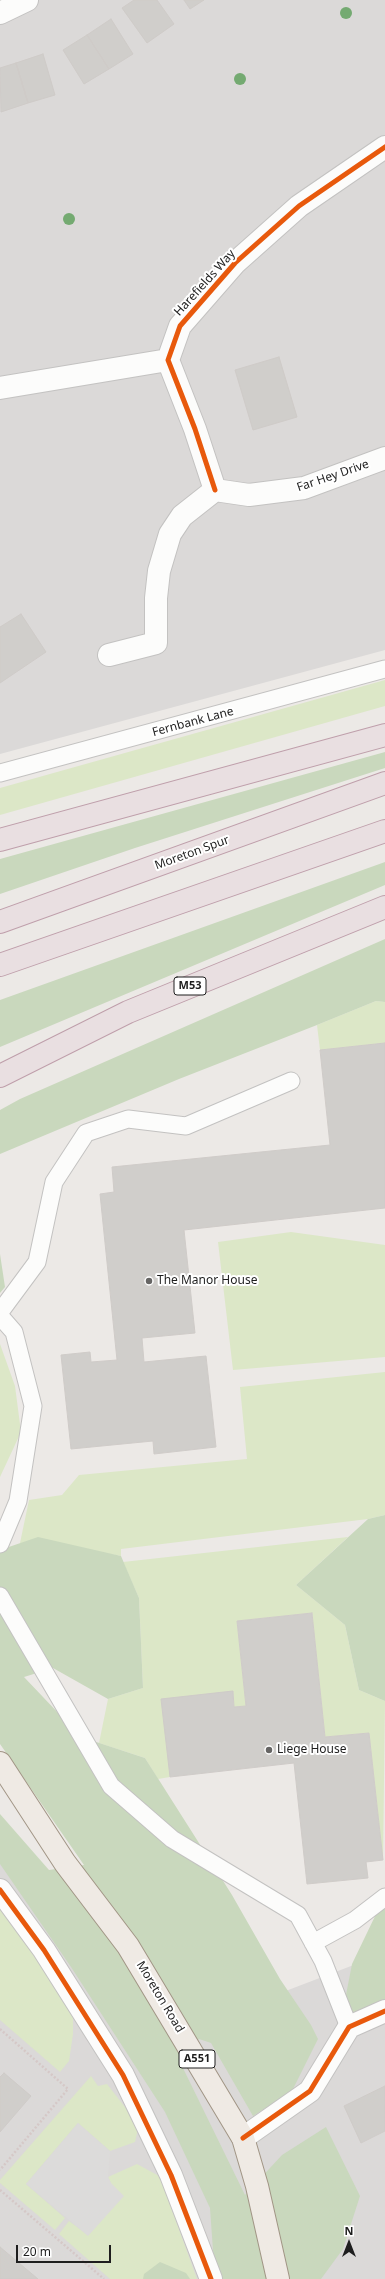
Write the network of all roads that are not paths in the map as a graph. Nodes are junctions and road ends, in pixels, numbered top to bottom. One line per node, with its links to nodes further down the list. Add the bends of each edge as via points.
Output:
1 (27, 0): 2 (street)
2 (0, 13)
3 (385, 147): 4 (street, Harefields Way, via 299,206 235,263 180,326)
4 (168, 360): 5 (street); 7 (street, via 196,429)
5 (0, 388)
6 (385, 458): 7 (street, Far Hey Drive, via 304,488 249,495)
7 (215, 490): 8 (street, via 182,516 170,534 159,571 156,643)
8 (109, 655)
9 (385, 669): 11 (lane, Fernbank Lane)
10 (385, 735): 14 (highway)
11 (0, 773)
12 (385, 783): 16 (highway, Moreton Spur)
13 (385, 830): 17 (highway)
14 (0, 840)
15 (385, 907): 18 (highway, M53, via 128,1012)
16 (0, 922)
17 (0, 965)
18 (0, 1076)
19 (291, 1081): 20 (lane, via 186,1126 128,1119 86,1133 54,1182 37,1262)
20 (0, 1312)
21 (0, 1316): 22 (lane, via 14,1332 33,1406)
22 (18, 1501): 23 (lane); 24 (lane)
23 (0, 1506)
24 (0, 1544)
25 (0, 1596): 31 (lane, via 111,1786 172,1839 298,1915)
26 (0, 1763): 28 (main road, Moreton Road / A551)
27 (0, 1790): 28 (main road, Moreton Road / A551)
28 (65, 1863): 34 (main road, Moreton Road / A551, via 128,1946)
29 (0, 1890): 35 (street, via 44,1950 123,2075 171,2175)
30 (385, 1897): 31 (lane, via 355,1920)
31 (313, 1943): 33 (lane, via 323,1960)
32 (385, 2011): 33 (street)
33 (349, 2028): 34 (street, via 310,2091)
34 (243, 2138): 36 (main road, Moreton Road / A551, via 257,2186)
35 (210, 2279)
36 (278, 2279)

